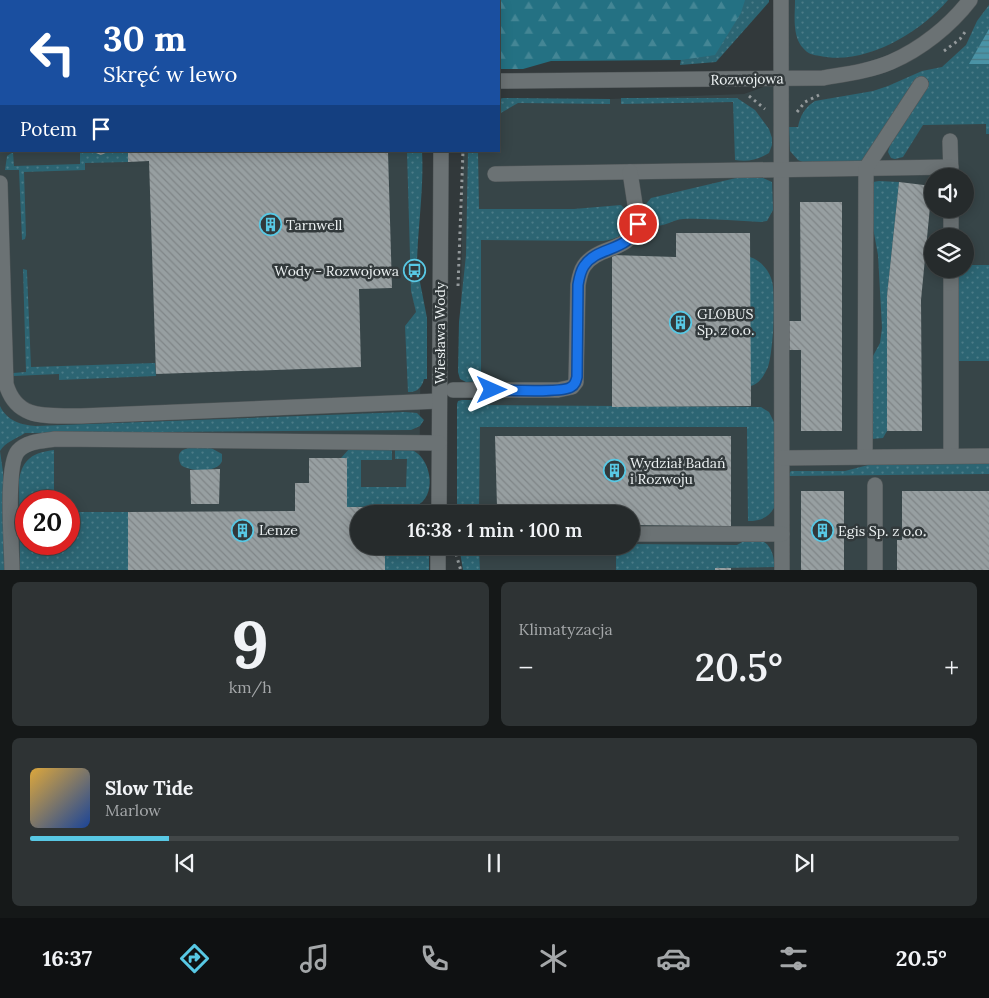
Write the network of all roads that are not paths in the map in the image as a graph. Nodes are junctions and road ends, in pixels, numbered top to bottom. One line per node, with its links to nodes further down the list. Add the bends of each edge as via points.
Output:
1 (781, 0): 3 (street)
2 (970, 0): 3 (street, Rozwojowa, via 942,30 890,62 823,78)
3 (782, 78): 4 (street, Rozwojowa); 10 (street)
4 (500, 81)
5 (921, 84): 8 (street)
6 (950, 141): 9 (street)
7 (441, 152): 17 (street, Wiesława Wody)
8 (866, 168): 10 (street); 11 (street); 21 (street)
9 (951, 168)
10 (782, 171): 12 (street); 22 (street)
11 (924, 171)
12 (630, 172): 13 (street); 16 (street, via 638,224 636,232 629,240 590,259 584,266 578,285 577,377 572,387 558,390)
13 (495, 174)
14 (0, 183): 17 (street, via 6,384 9,396 28,412 82,416)
15 (951, 278): 19 (street)
16 (453, 390)
17 (439, 401): 18 (street, Wiesława Wody)
18 (439, 443): 24 (street, Wiesława Wody); 28 (street, via 55,439 30,444 18,451 13,461)
19 (951, 456): 20 (street); 21 (street)
20 (989, 456)
21 (865, 457): 22 (street)
22 (782, 458): 26 (street)
23 (875, 485): 31 (street)
24 (439, 505)
25 (640, 534): 26 (street)
26 (782, 534): 30 (street)
27 (438, 555): 29 (street)
28 (12, 570)
29 (438, 570)
30 (782, 570)
31 (875, 570)

